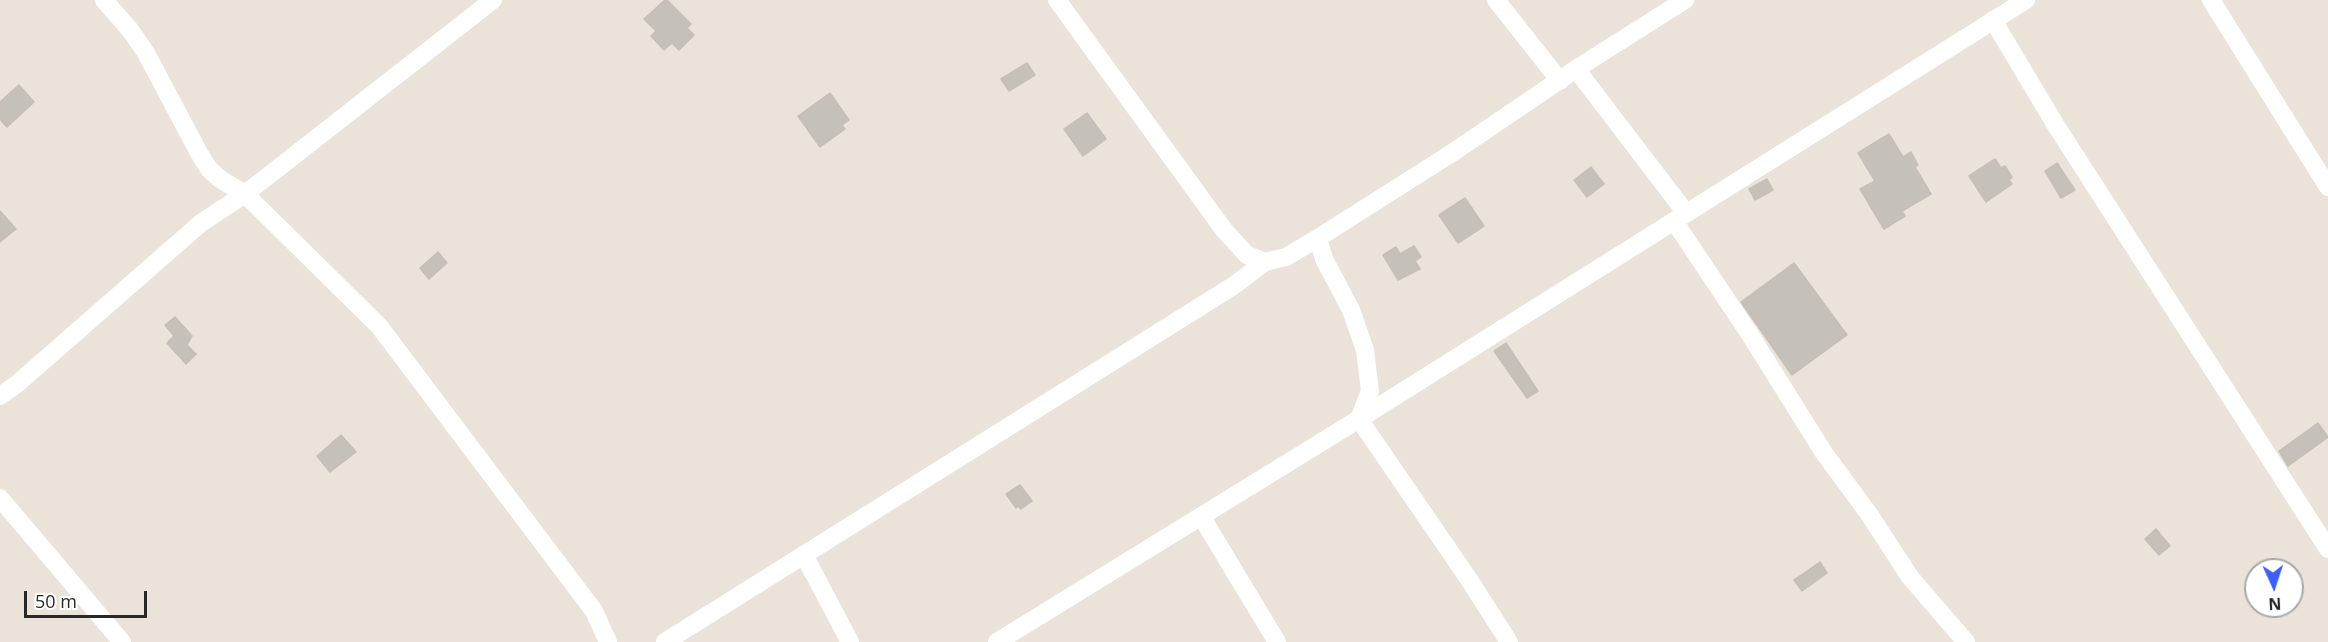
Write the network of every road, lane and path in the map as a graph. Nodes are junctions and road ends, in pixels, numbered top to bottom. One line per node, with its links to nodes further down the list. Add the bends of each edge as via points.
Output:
1 (104, 0): 12 (street, via 146,53 209,169)
2 (494, 0): 12 (street)
3 (1057, 0): 15 (street, via 1224,230 1247,255)
4 (1496, 0): 10 (street)
5 (1685, 0): 9 (street)
6 (2026, 0): 8 (street)
7 (2211, 0): 11 (street)
8 (1993, 20): 13 (street); 20 (street, via 2055,124)
9 (1576, 69): 10 (street); 13 (street)
10 (1560, 81): 14 (street)
11 (2328, 186)
12 (245, 194): 16 (street, via 201,223); 23 (street, via 379,326 594,611)
13 (1680, 217): 17 (street); 29 (street, via 1824,453 1910,577)
14 (1318, 238): 15 (street, via 1286,256); 17 (street, via 1365,350 1370,391)
15 (1265, 262): 21 (street, via 1233,286)
16 (0, 396)
17 (1359, 419): 19 (street); 28 (street)
18 (0, 498): 22 (street)
19 (1201, 516): 26 (street); 27 (street)
20 (2328, 549)
21 (804, 555): 24 (street); 25 (street)
22 (122, 642)
23 (608, 642)
24 (664, 642)
25 (850, 642)
26 (997, 642)
27 (1277, 642)
28 (1509, 642)
29 (1966, 642)

